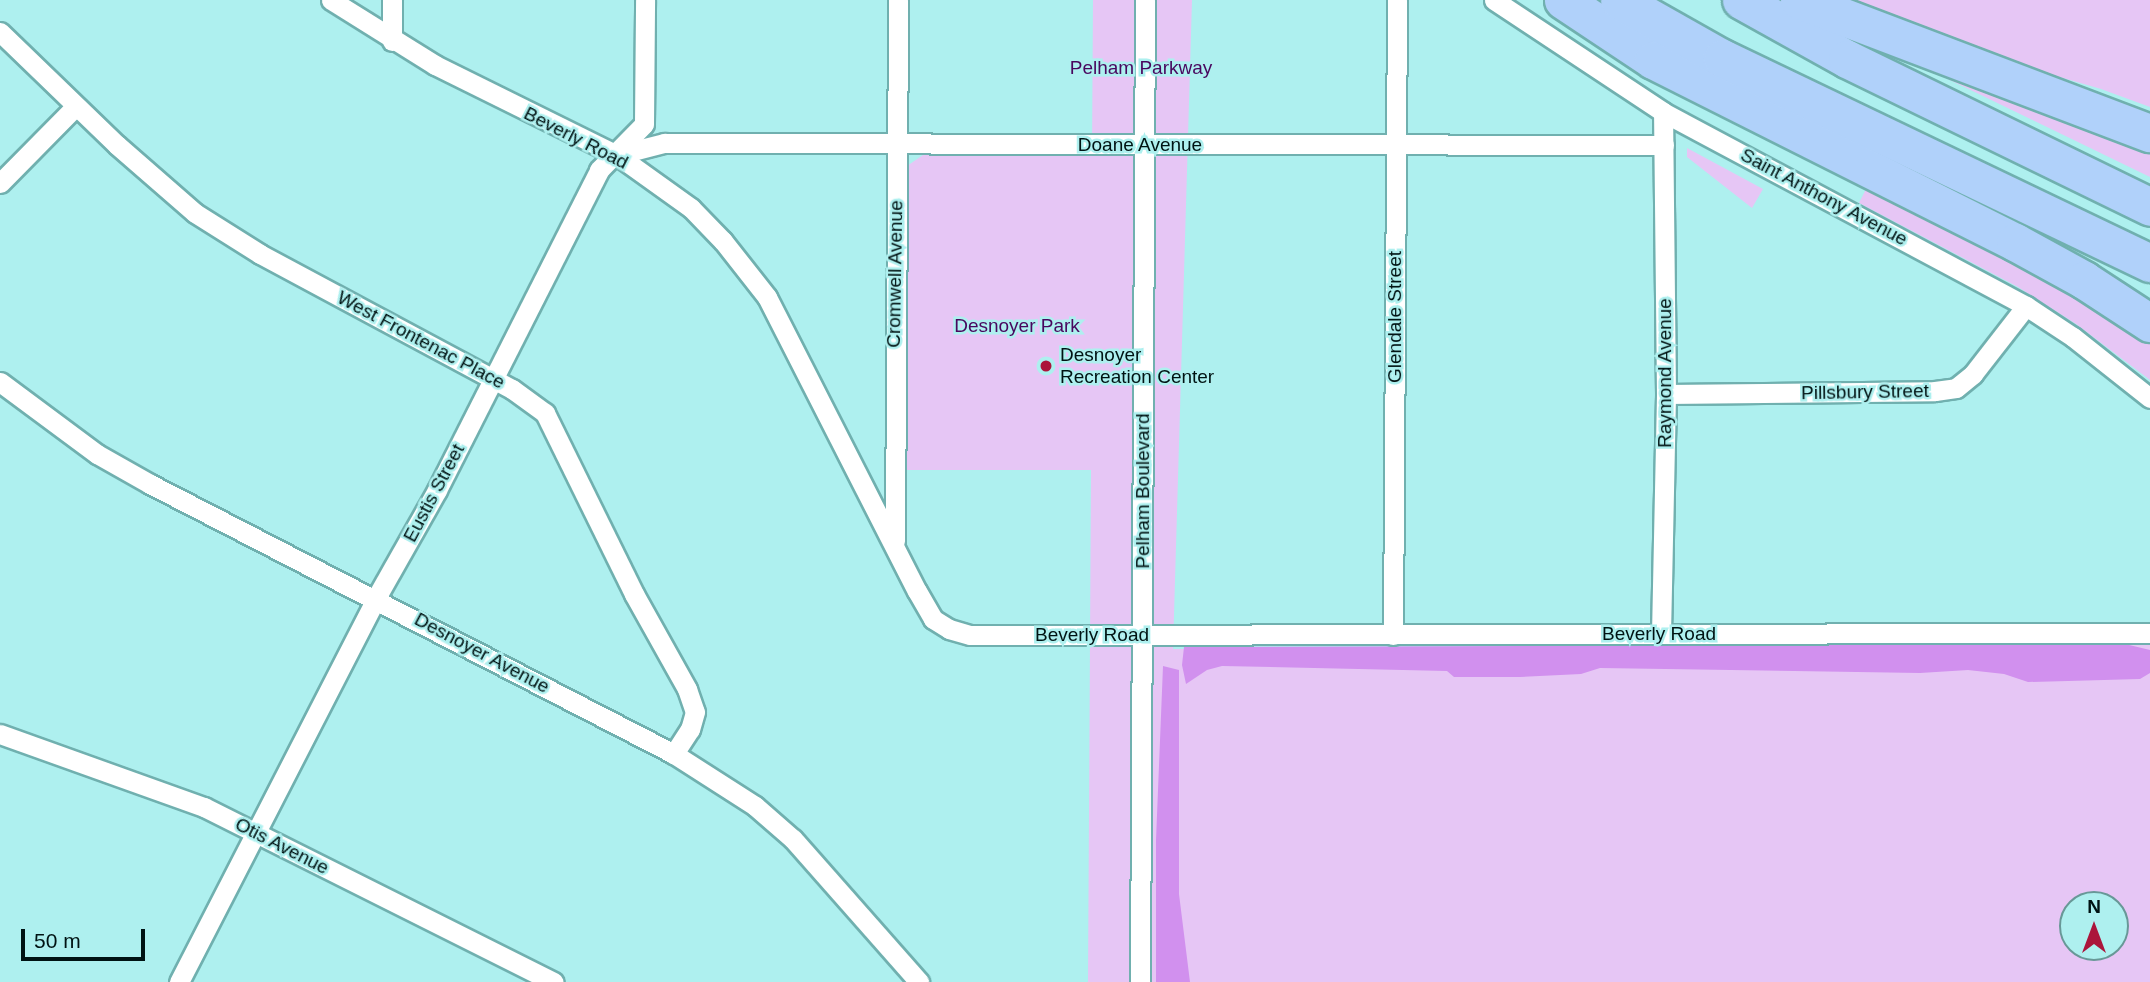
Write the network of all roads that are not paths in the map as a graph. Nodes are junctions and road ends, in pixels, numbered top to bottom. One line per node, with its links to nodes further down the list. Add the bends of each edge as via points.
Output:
1 (331, 0): 13 (street, Beverly Road)
2 (393, 0): 13 (street)
3 (645, 0): 23 (street, Eustis Street, via 644,124)
4 (898, 0): 19 (street, Cromwell Avenue)
5 (1145, 0): 21 (street, Pelham Boulevard)
6 (1397, 0): 20 (street, Glendale Street)
7 (1494, 0): 16 (street, Saint Anthony Avenue)
8 (1563, 0): 28 (highway, via 1685,78 2015,242)
9 (1619, 0): 26 (highway, via 1722,58)
10 (1741, 0): 25 (highway, via 1858,65)
11 (1799, 0): 14 (highway)
12 (0, 32): 15 (street, West Frontenac Place)
13 (392, 41): 23 (street, Beverly Road)
14 (1978, 67): 17 (highway, via 2024,70); 18 (highway)
15 (76, 106): 24 (street); 29 (street, West Frontenac Place, via 158,183 241,243)
16 (1663, 112): 22 (street, Raymond Avenue); 27 (street, Saint Anthony Avenue)
17 (2150, 115)
18 (2150, 133)
19 (898, 143): 21 (street, Doane Avenue); 23 (street, Doane Avenue, via 664,143); 33 (street, Cromwell Avenue)
20 (1395, 144): 21 (street, Doane Avenue); 22 (street, Doane Avenue); 38 (street, Glendale Street)
21 (1145, 145): 37 (street, Pelham Boulevard)
22 (1664, 145): 31 (street, Raymond Avenue)
23 (617, 155): 29 (street, Eustis Street, via 599,170); 33 (street, Beverly Road, via 691,208 767,298)
24 (0, 183)
25 (2150, 207)
26 (2150, 263)
27 (2026, 306): 31 (street, Pillsbury Street, via 1973,374 1956,388); 32 (street, Saint Anthony Avenue)
28 (2150, 323)
29 (494, 380): 34 (street, Eustis Street); 40 (street, West Frontenac Place, via 530,399 545,413 634,594 687,689 695,712)
30 (0, 382): 34 (street, Desnoyer Avenue, via 118,466)
31 (1666, 394): 36 (street, Raymond Avenue)
32 (2150, 398)
33 (895, 547): 37 (street, Beverly Road, via 933,619 948,629 970,635)
34 (376, 598): 40 (street, Desnoyer Avenue); 41 (street, Eustis Street)
35 (2150, 633): 36 (street, Beverly Road)
36 (1661, 634): 38 (street, Beverly Road)
37 (1141, 635): 38 (street, Beverly Road); 45 (street, Pelham Boulevard)
38 (1394, 635)
39 (0, 734): 41 (street, Otis Avenue, via 204,807)
40 (674, 754): 44 (street, Desnoyer Avenue, via 755,806 793,839)
41 (255, 832): 42 (street, Eustis Street); 43 (street, Otis Avenue)
42 (179, 982)
43 (554, 982)
44 (919, 982)
45 (1140, 982)

